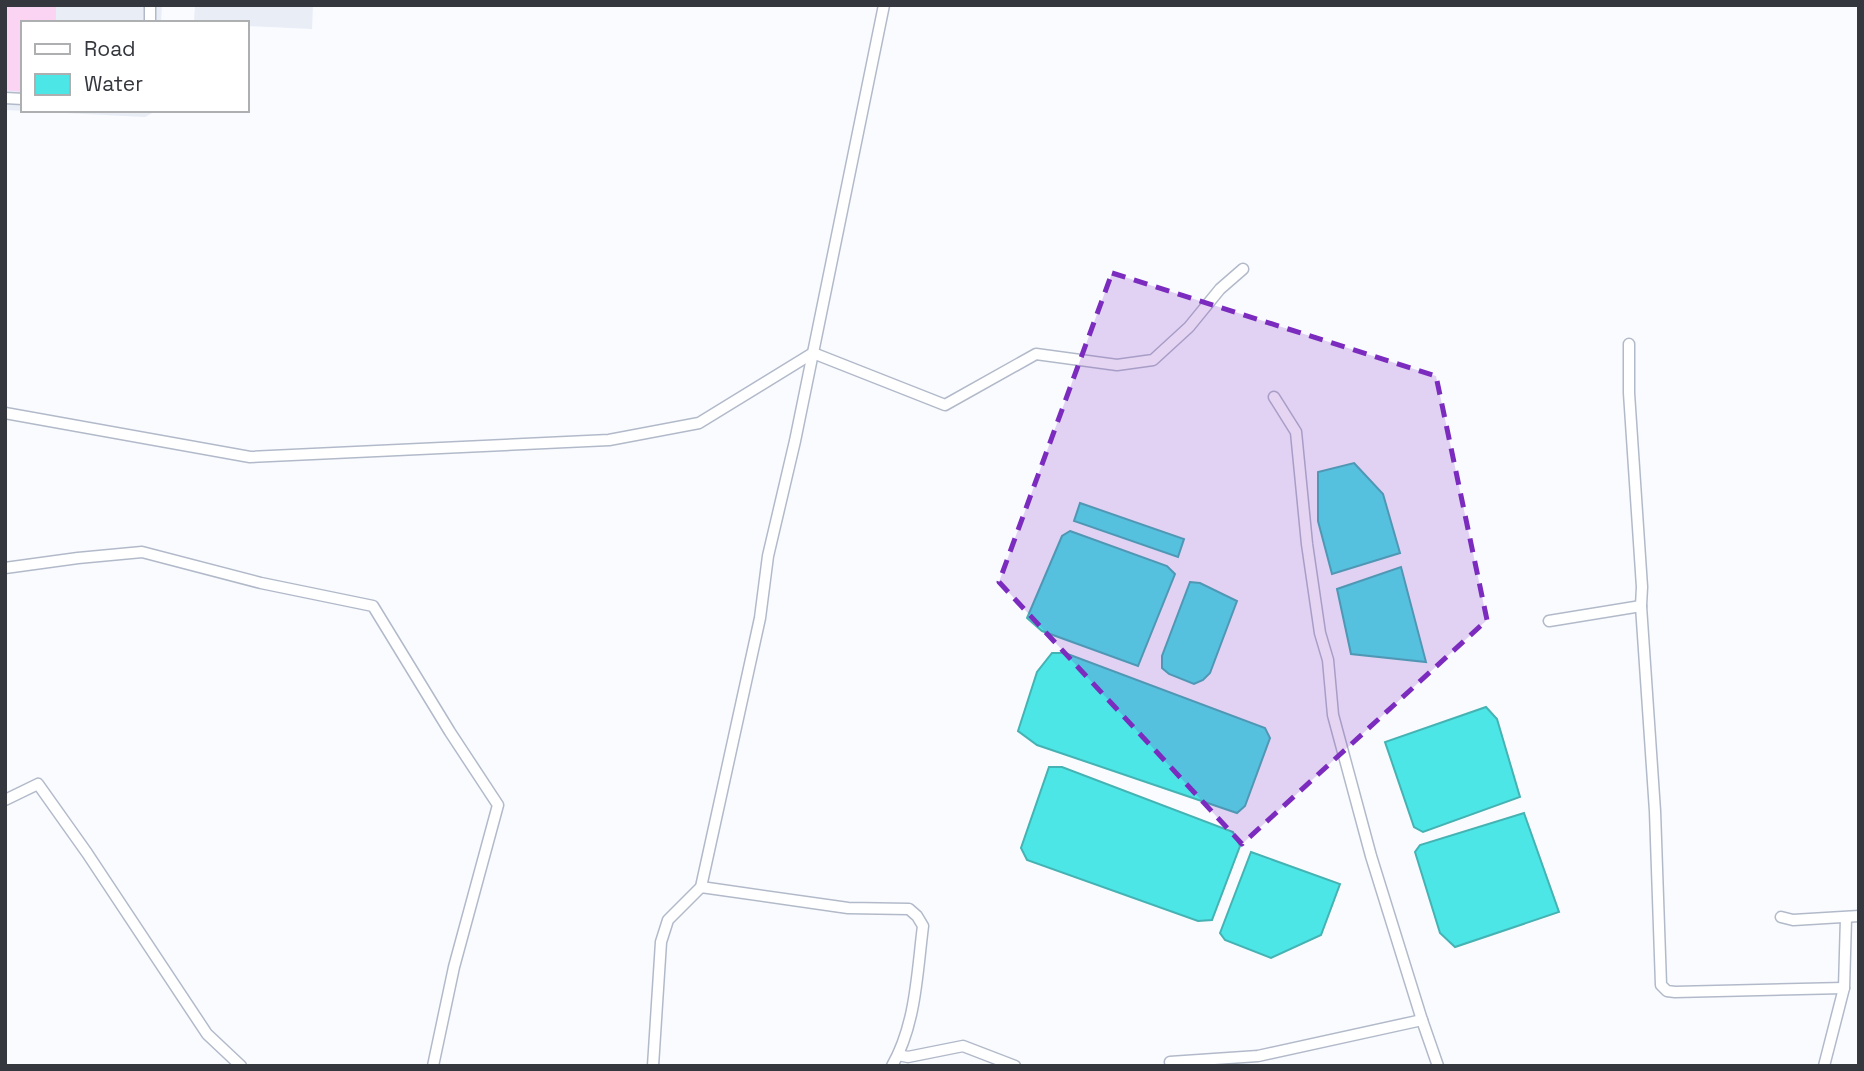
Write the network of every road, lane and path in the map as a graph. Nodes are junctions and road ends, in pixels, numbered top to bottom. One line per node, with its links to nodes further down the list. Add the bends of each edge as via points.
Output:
1 (884, 5): 4 (street)
2 (1243, 269): 4 (street, via 1153,360 1117,365 1036,354 945,405)
3 (1629, 344): 8 (street)
4 (813, 353): 6 (street, via 699,423 609,440 250,457); 11 (street)
5 (1275, 397): 16 (street, via 1296,432 1308,556 1328,660 1333,715)
6 (5, 413)
7 (5, 568): 22 (street, via 142,552 373,606 498,805 454,967)
8 (1641, 606): 9 (street); 15 (street, via 1661,985 1675,992)
9 (1549, 621)
10 (5, 800): 21 (street, via 38,784 207,1034)
11 (701, 887): 17 (street, via 848,908 909,909 923,926 910,1026); 23 (street, via 668,920 661,942)
12 (1859, 916): 14 (street)
13 (1781, 917): 14 (street)
14 (1846, 918): 15 (street)
15 (1844, 988): 27 (street)
16 (1422, 1020): 18 (street); 26 (street)
17 (898, 1055): 24 (street); 25 (street, via 963,1046)
18 (1259, 1061): 19 (street)
19 (1228, 1062): 20 (street)
20 (1177, 1063)
21 (241, 1066)
22 (433, 1066)
23 (653, 1066)
24 (892, 1066)
25 (1016, 1066)
26 (1438, 1066)
27 (1824, 1066)

